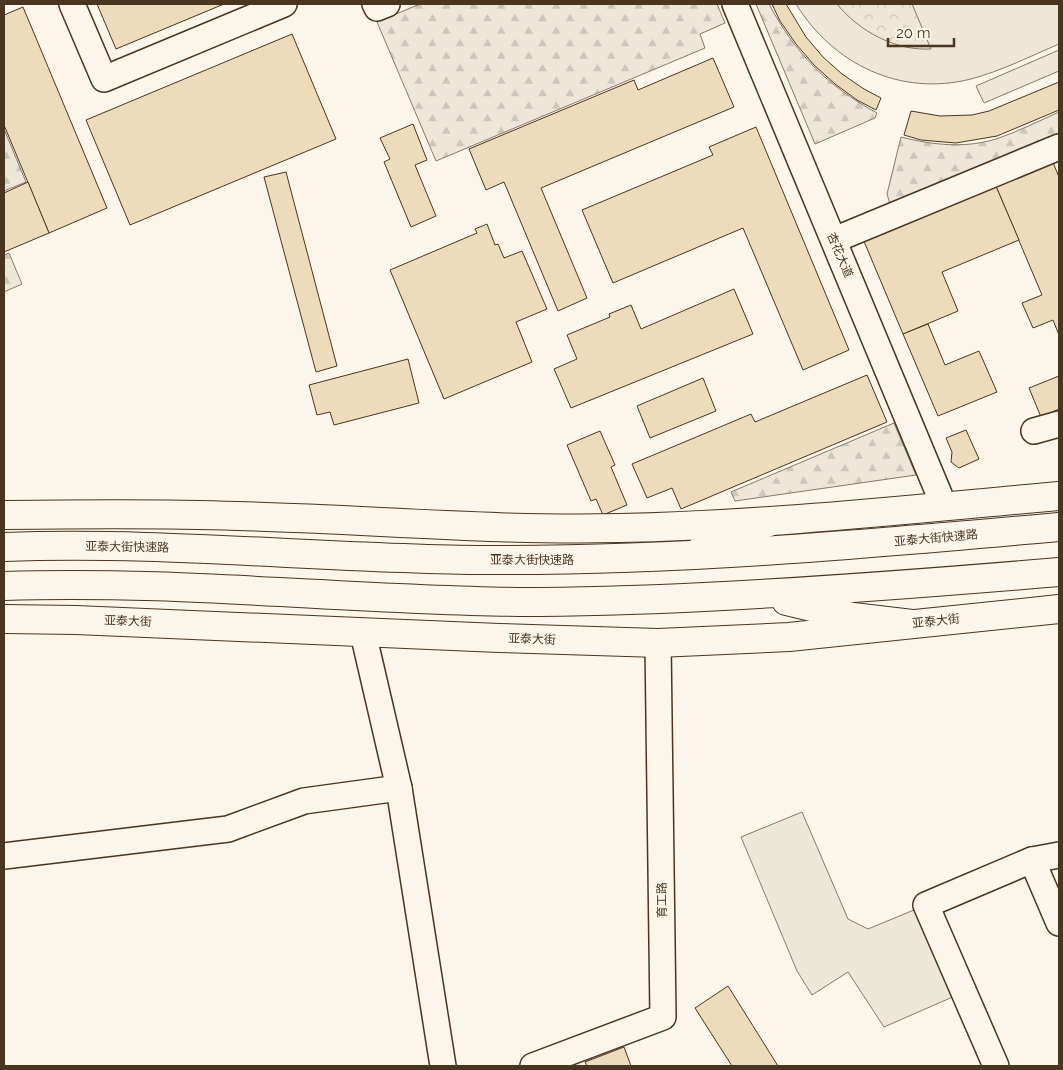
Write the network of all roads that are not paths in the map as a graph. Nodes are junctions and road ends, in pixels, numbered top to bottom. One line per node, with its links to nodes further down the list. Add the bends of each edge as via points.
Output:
1 (72, 4): 2 (street, via 104,79)
2 (284, 4)
3 (375, 4): 4 (street, via 377,8)
4 (388, 4)
5 (735, 4): 7 (street, 杏花大道)
6 (1059, 147): 7 (street)
7 (834, 240): 11 (street, 杏花大道)
8 (1059, 424): 9 (street)
9 (1034, 431)
10 (1059, 496): 11 (main road)
11 (944, 506): 13 (main road)
12 (4, 515): 13 (main road, via 238,516 531,528 619,528)
13 (772, 521): 16 (main road)
14 (1059, 527): 16 (main road, 亚泰大街快速路)
15 (4, 546): 16 (main road, 亚泰大街快速路, via 101,546 486,560)
16 (679, 557)
17 (1059, 572): 19 (main road)
18 (4, 586): 19 (main road, via 103,584 519,602)
19 (757, 594): 22 (main road, via 853,617)
20 (1059, 609): 22 (main road, 亚泰大街)
21 (4, 619): 23 (main road, 亚泰大街)
22 (912, 624): 24 (main road, 亚泰大街, via 789,637)
23 (363, 633): 24 (main road, 亚泰大街); 25 (street)
24 (658, 642): 31 (street, 育工路, via 663,1017)
25 (399, 788): 27 (street, via 304,801 228,829); 30 (street)
26 (1059, 855): 28 (street)
27 (4, 856)
28 (1032, 860): 29 (street); 32 (street, via 926,905)
29 (1059, 924)
30 (443, 1066)
31 (532, 1066)
32 (996, 1066)

